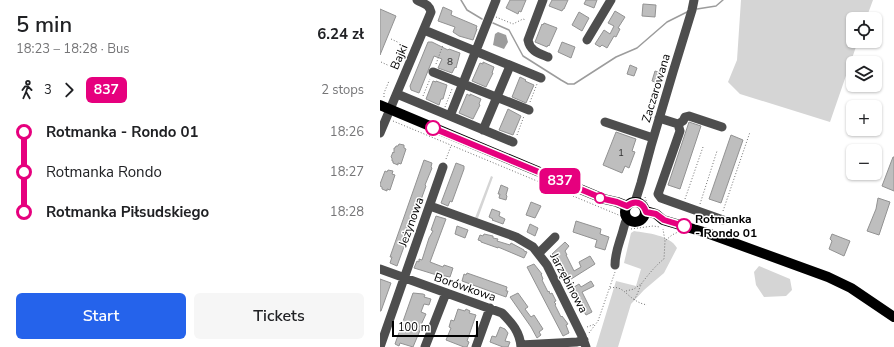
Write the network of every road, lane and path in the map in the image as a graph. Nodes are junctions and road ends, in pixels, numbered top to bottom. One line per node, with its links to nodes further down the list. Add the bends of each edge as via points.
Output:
1 (417, 0): 9 (street, Bajki, via 430,7 431,12)
2 (496, 0): 7 (street)
3 (543, 0): 8 (street)
4 (611, 0): 11 (street)
5 (684, 0): 6 (street)
6 (694, 0): 28 (street, Zaczarowana)
7 (490, 14): 8 (path, via 513,24 523,19); 13 (street)
8 (536, 21): 14 (street, via 529,43 534,52)
9 (424, 30): 13 (street); 22 (street, Bajki)
10 (391, 39): 12 (path)
11 (587, 40)
12 (404, 45)
13 (476, 51): 16 (street); 21 (street)
14 (548, 57)
15 (381, 62): 17 (path)
16 (510, 66): 19 (street); 23 (street)
17 (394, 68)
18 (433, 72): 21 (street)
19 (541, 78)
20 (389, 81): 24 (path)
21 (463, 84): 23 (street); 27 (street)
22 (397, 94): 25 (street, Bajki); 27 (street)
23 (497, 97): 26 (street); 34 (street)
24 (382, 102): 25 (main road)
25 (390, 109): 33 (street, Bajki); 47 (main road, via 604,199 617,202)
26 (528, 110)
27 (450, 116): 34 (street)
28 (659, 118): 31 (street); 36 (street, Zaczarowana)
29 (390, 121): 38 (path)
30 (605, 122): 36 (street)
31 (678, 124): 32 (street, via 689,116 705,124); 48 (street, via 680,131 658,194 660,198)
32 (722, 126)
33 (381, 130)
34 (483, 130): 37 (street)
35 (750, 132): 48 (path)
36 (653, 138): 47 (street, Zaczarowana)
37 (513, 142)
38 (451, 146): 41 (path); 46 (path)
39 (703, 147): 42 (path)
40 (717, 151): 44 (path, via 700,204)
41 (442, 170): 43 (street, Jeżynowa)
42 (685, 199)
43 (430, 206): 52 (street, Jarzębinowa, via 516,237); 55 (street, Jeżynowa)
44 (705, 206)
45 (614, 209): 46 (path)
46 (613, 212): 47 (path, via 620,215 621,224)
47 (632, 216): 51 (path, via 630,230 653,226 663,228); 53 (street, Zaczarowana, via 618,243); 63 (main road, via 654,221 664,220 707,233 828,277 851,288)
48 (722, 219)
49 (671, 230): 51 (path, via 678,232)
50 (555, 237): 52 (street)
51 (665, 241): 56 (path, via 664,259)
52 (539, 253): 65 (street, Jarzębinowa)
53 (615, 266): 57 (path)
54 (380, 269): 55 (street, Borówkowa)
55 (404, 279): 59 (street, Borówkowa); 68 (street)
56 (642, 283): 58 (path, via 634,289); 60 (path)
57 (609, 288): 58 (path, via 616,287); 64 (path)
58 (625, 291): 60 (path)
59 (446, 293): 62 (street, Borówkowa); 69 (street)
60 (634, 300): 61 (path)
61 (647, 305)
62 (490, 308): 67 (street, Borówkowa, via 502,313 515,327); 70 (street)
63 (894, 317)
64 (596, 324): 65 (path); 66 (path)
65 (579, 329): 66 (street, Jarzębinowa)
66 (585, 343): 67 (street)
67 (521, 346)
68 (380, 347)
69 (426, 347)
70 (476, 347)

